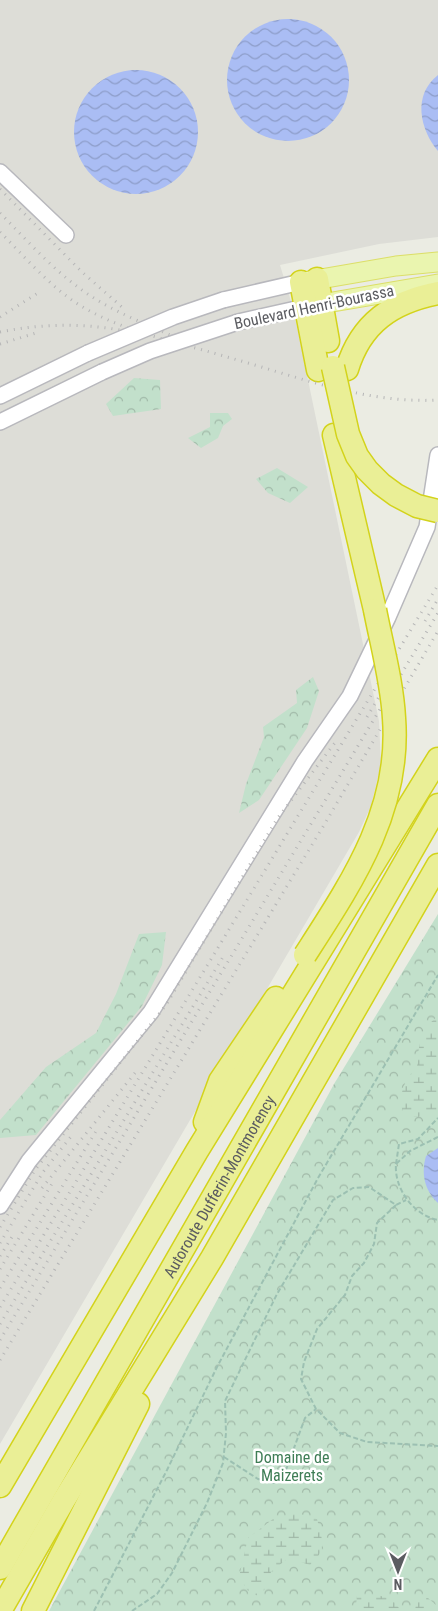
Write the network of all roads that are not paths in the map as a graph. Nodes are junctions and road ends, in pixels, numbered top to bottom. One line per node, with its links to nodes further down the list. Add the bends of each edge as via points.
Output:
1 (0, 172): 2 (street)
2 (66, 235)
3 (438, 262): 4 (main road, Boulevard Henri-Bourassa)
4 (309, 281): 7 (highway); 9 (street, Boulevard Henri-Bourassa, bridge, via 223,300 174,317 88,353)
5 (438, 284): 7 (main road, Boulevard Henri-Bourassa)
6 (438, 293): 8 (highway, via 422,296 385,313 365,330)
7 (313, 305): 8 (highway); 10 (street, Boulevard Henri-Bourassa, bridge, via 238,322 158,348)
8 (333, 369): 12 (highway, bridge, via 343,387 348,434 367,470 396,495 417,506); 16 (highway, bridge, via 393,711 395,752 388,798 363,862 220,1081)
9 (0, 396)
10 (0, 422)
11 (438, 455): 17 (street, via 426,527 392,609 350,696 305,761 151,1012 29,1161)
12 (438, 511)
13 (438, 759): 16 (highway)
14 (438, 805): 20 (highway, Autoroute Dufferin-Montmorency)
15 (438, 865): 18 (highway, Autoroute Dufferin-Montmorency)
16 (197, 1152): 19 (highway)
17 (0, 1206)
18 (212, 1258): 21 (highway, Autoroute Dufferin-Montmorency); 22 (highway)
19 (0, 1486)
20 (0, 1568)
21 (0, 1611)
22 (33, 1611)

